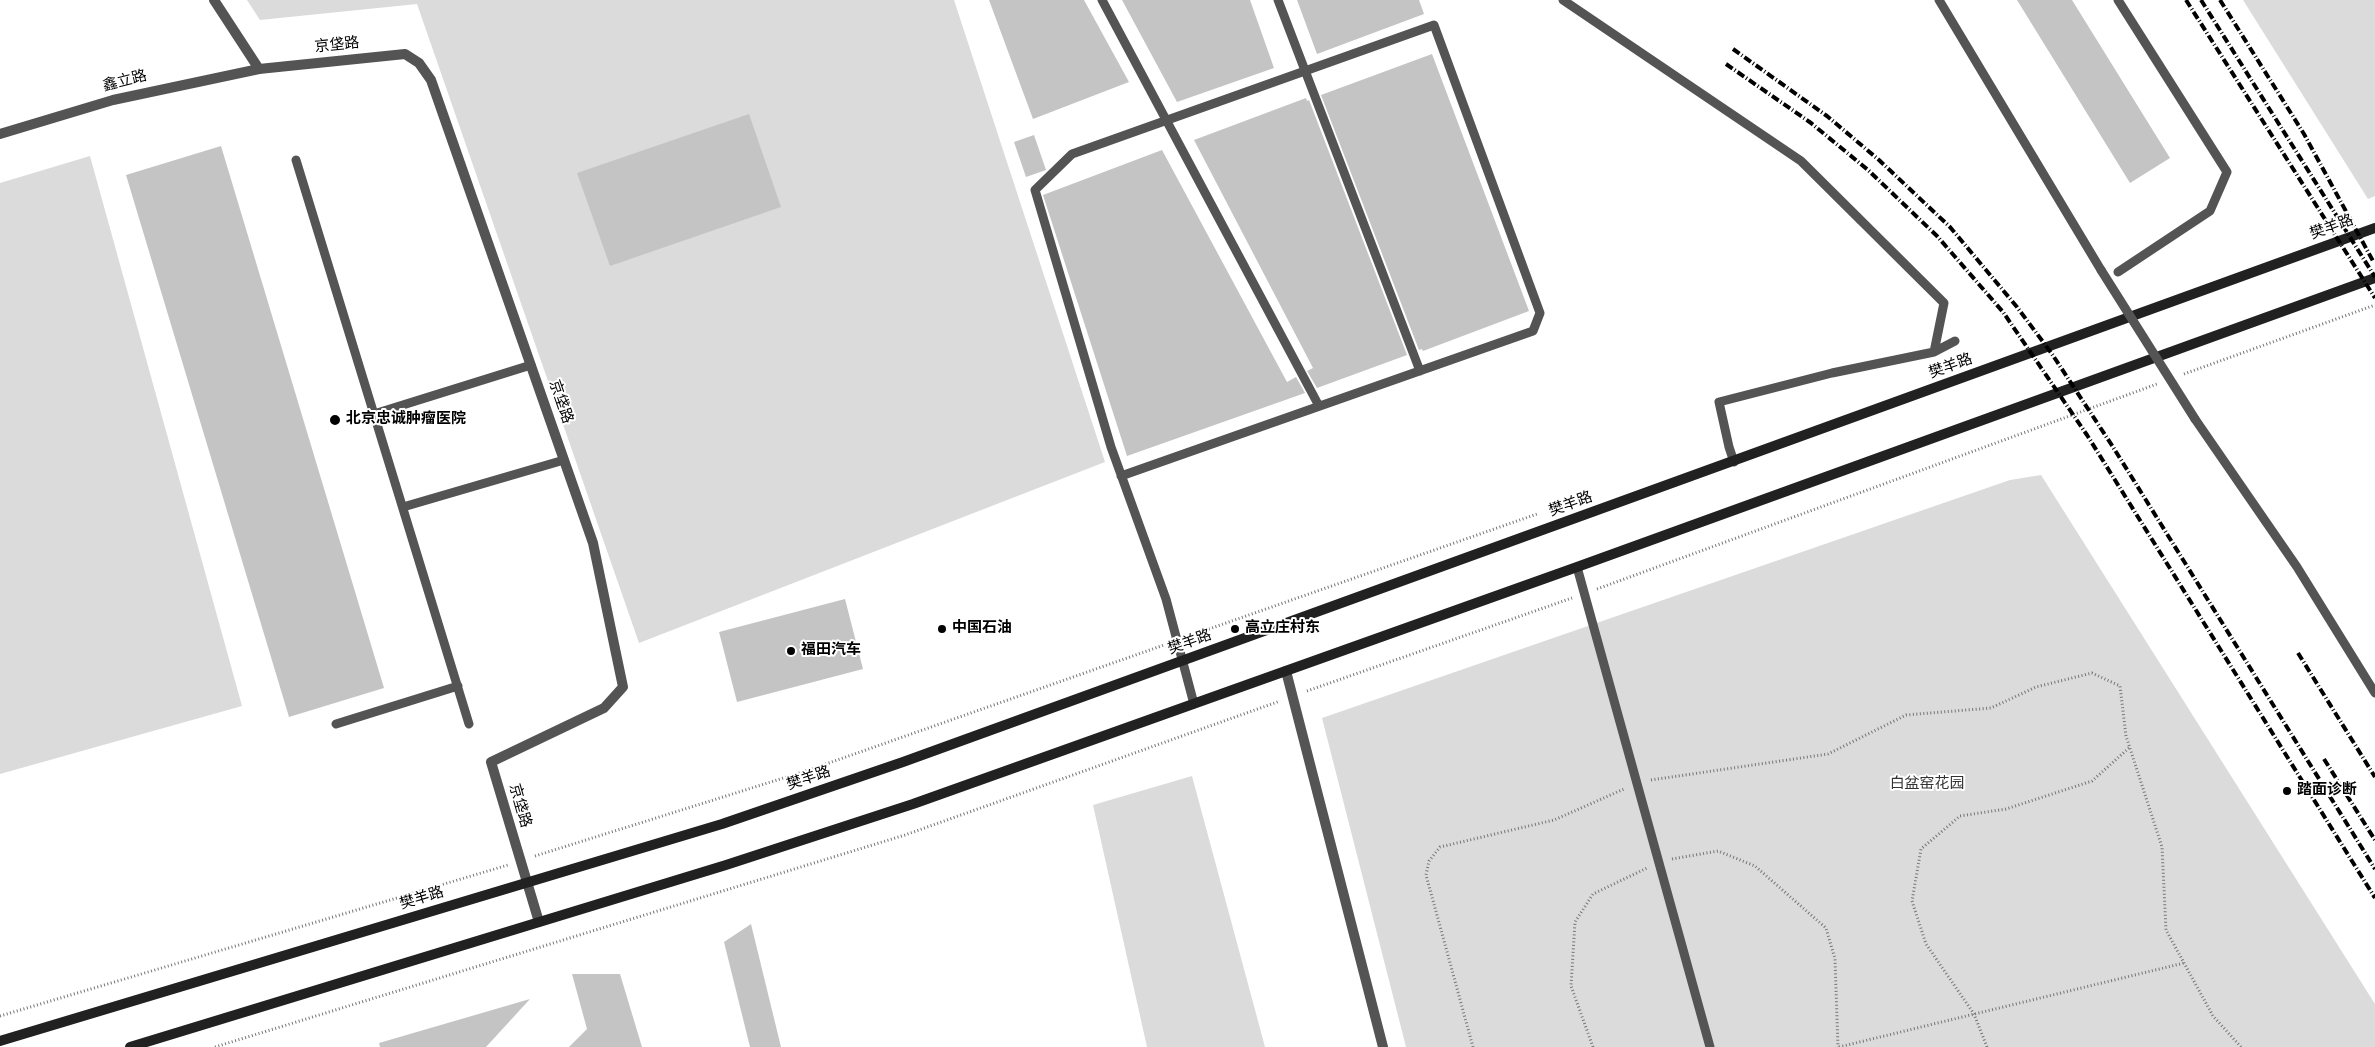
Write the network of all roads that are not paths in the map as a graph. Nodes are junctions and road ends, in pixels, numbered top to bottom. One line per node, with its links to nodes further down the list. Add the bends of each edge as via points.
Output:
1 (214, 0): 7 (street)
2 (1102, 0): 9 (lane)
3 (1278, 0): 8 (lane)
4 (1563, 0): 16 (lane, via 1801,161 1944,303)
5 (1939, 0): 29 (lane, bridge, via 2101,270 2195,419 2297,567)
6 (2118, 0): 13 (lane, via 2227,172 2210,211)
7 (259, 69): 10 (street, 鑫立路, via 113,100); 17 (street, 京垡路, via 405,54 418,63 432,80)
8 (1306, 71): 9 (lane); 18 (lane); 18 (lane, via 1434,25 1540,313 1533,331)
9 (1166, 121): 19 (lane); 23 (lane, via 1072,154 1035,190)
10 (0, 134)
11 (296, 160): 20 (lane)
12 (2375, 228): 22 (main road, 樊羊路)
13 (2118, 272)
14 (2375, 278): 25 (main road)
15 (1955, 341): 16 (lane)
16 (1934, 352): 22 (lane, via 1832,373 1719,402)
17 (531, 365): 20 (lane); 21 (street, 京垡路)
18 (1420, 371): 19 (lane)
19 (1319, 406): 23 (lane)
20 (374, 414): 24 (lane)
21 (564, 460): 24 (lane); 33 (street, 京垡路, via 593,543 623,687 604,708 491,762)
22 (1734, 462): 26 (main road, 樊羊路)
23 (1121, 476): 26 (lane, via 1166,600)
24 (403, 507): 28 (lane)
25 (1577, 567): 27 (main road); 38 (lane)
26 (1184, 661): 30 (lane); 33 (main road, 樊羊路, via 722,824)
27 (1286, 671): 30 (main road); 37 (street)
28 (458, 686): 31 (lane); 32 (lane)
29 (2375, 693)
30 (1194, 704): 34 (main road, via 904,807)
31 (336, 724)
32 (470, 724)
33 (527, 883): 34 (street, 京垡路); 35 (main road, 樊羊路)
34 (539, 922): 36 (main road)
35 (0, 1041)
36 (130, 1047)
37 (1383, 1047)
38 (1710, 1047)

